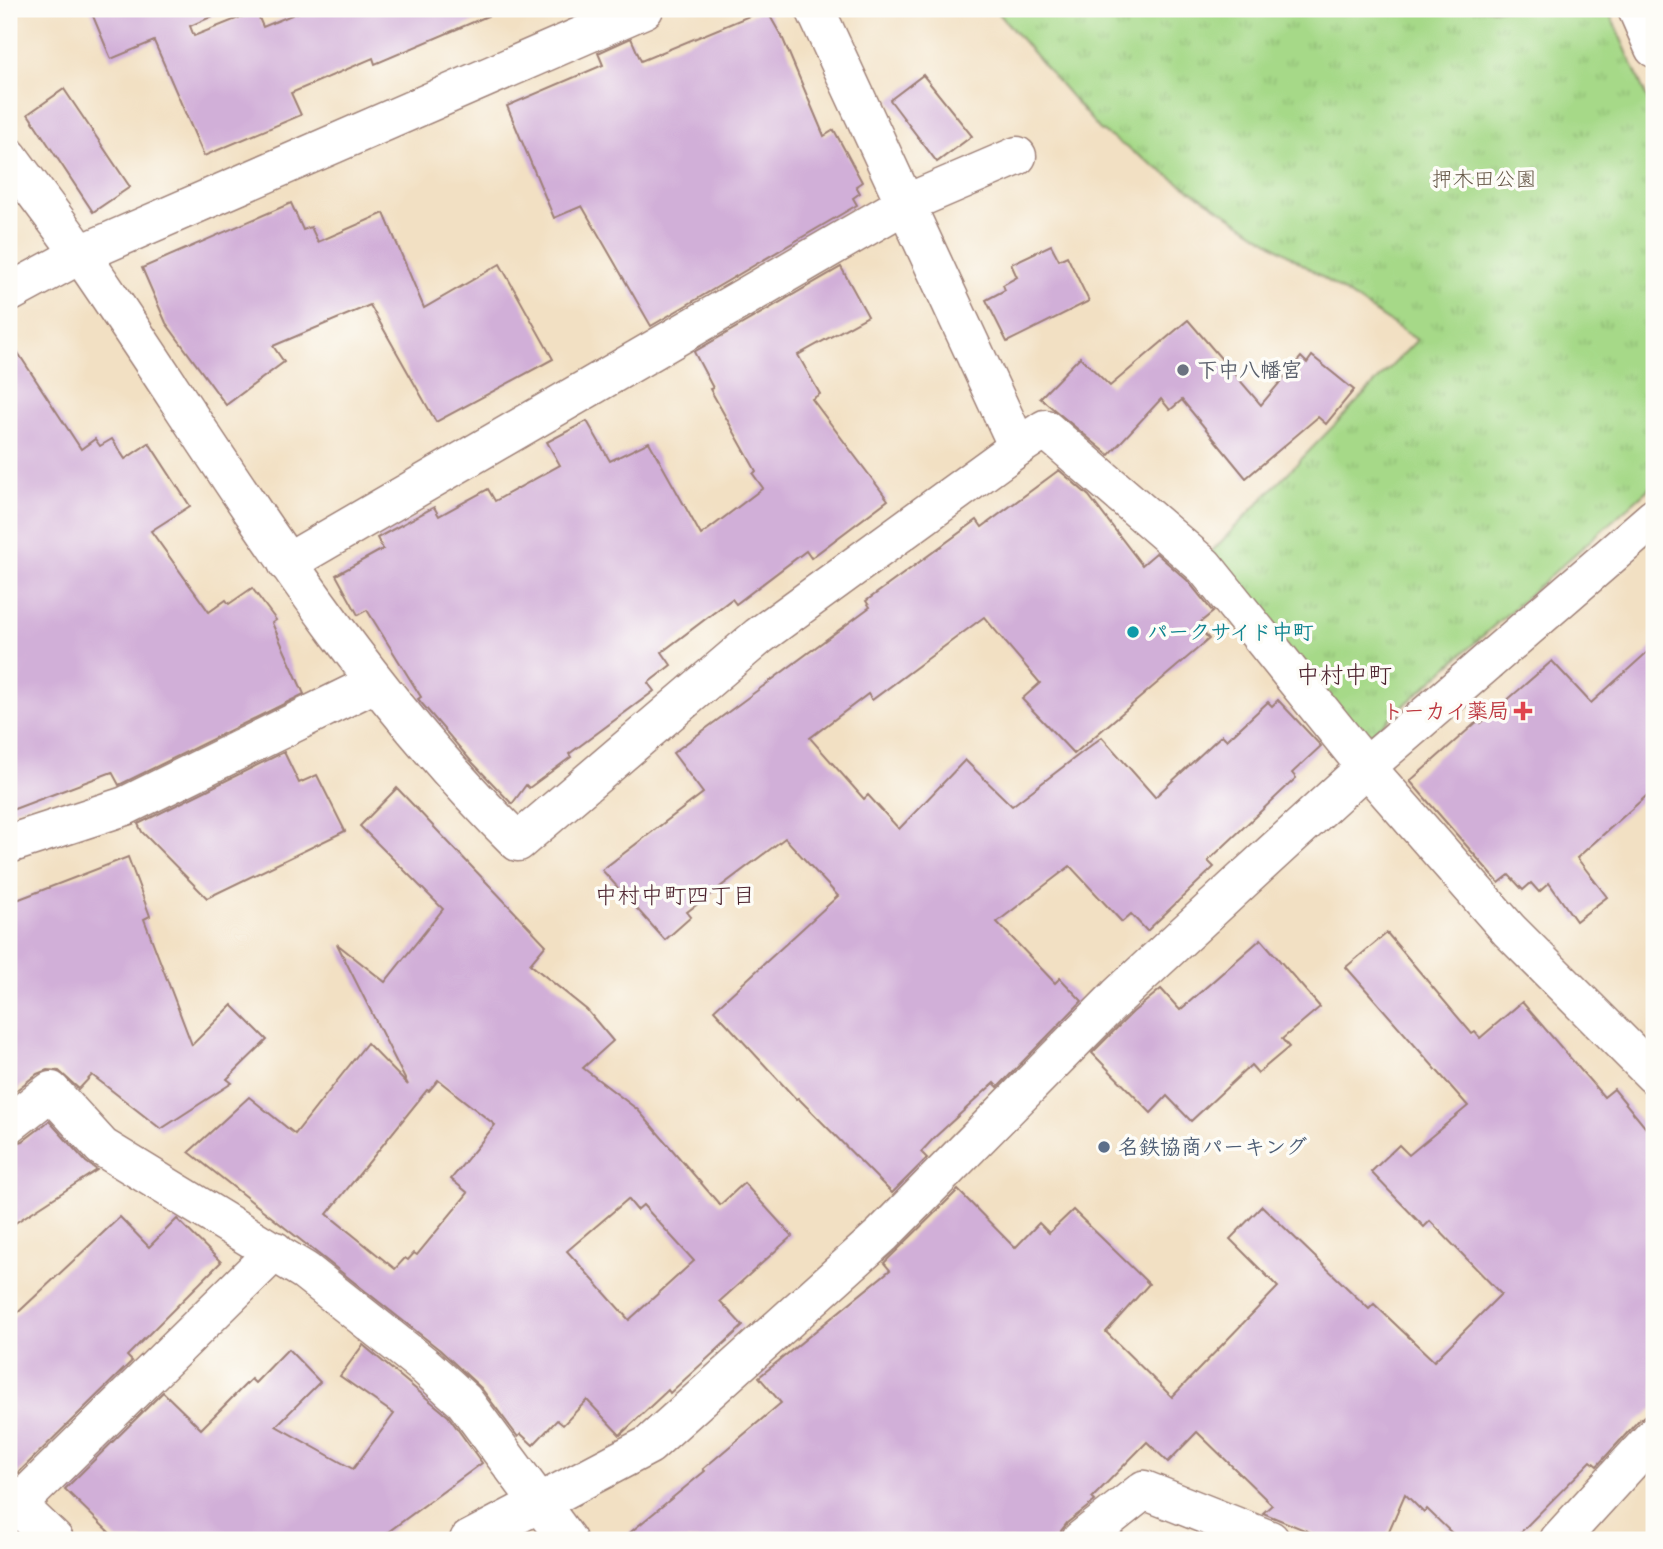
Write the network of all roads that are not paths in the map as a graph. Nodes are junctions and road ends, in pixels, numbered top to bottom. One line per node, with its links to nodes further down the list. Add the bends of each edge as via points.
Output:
1 (644, 9): 8 (street)
2 (815, 9): 7 (street)
3 (1637, 9): 4 (street)
4 (1654, 48)
5 (1017, 156): 7 (street)
6 (9, 157): 8 (street)
7 (905, 204): 10 (street); 12 (street)
8 (80, 254): 9 (street); 12 (street)
9 (9, 293)
10 (1018, 447): 13 (street, via 759,636 518,842); 14 (street, via 1045,429 1204,566)
11 (1654, 518): 14 (street)
12 (287, 563): 13 (street)
13 (374, 683): 15 (street, via 125,806)
14 (1366, 767): 16 (street, via 1509,930); 21 (street, via 1118,996 882,1235 649,1445)
15 (9, 844)
16 (1654, 1075)
17 (9, 1124): 18 (street, via 51,1091 103,1147)
18 (275, 1251): 21 (street, via 305,1270 464,1401); 22 (street)
19 (1654, 1436): 29 (street)
20 (1159, 1495): 26 (street, via 1144,1490); 27 (street); 28 (street)
21 (537, 1502): 24 (street); 25 (street)
22 (12, 1505): 23 (street)
23 (54, 1540)
24 (469, 1540)
25 (567, 1540)
26 (1081, 1540)
27 (1194, 1540)
28 (1270, 1540)
29 (1559, 1540)

